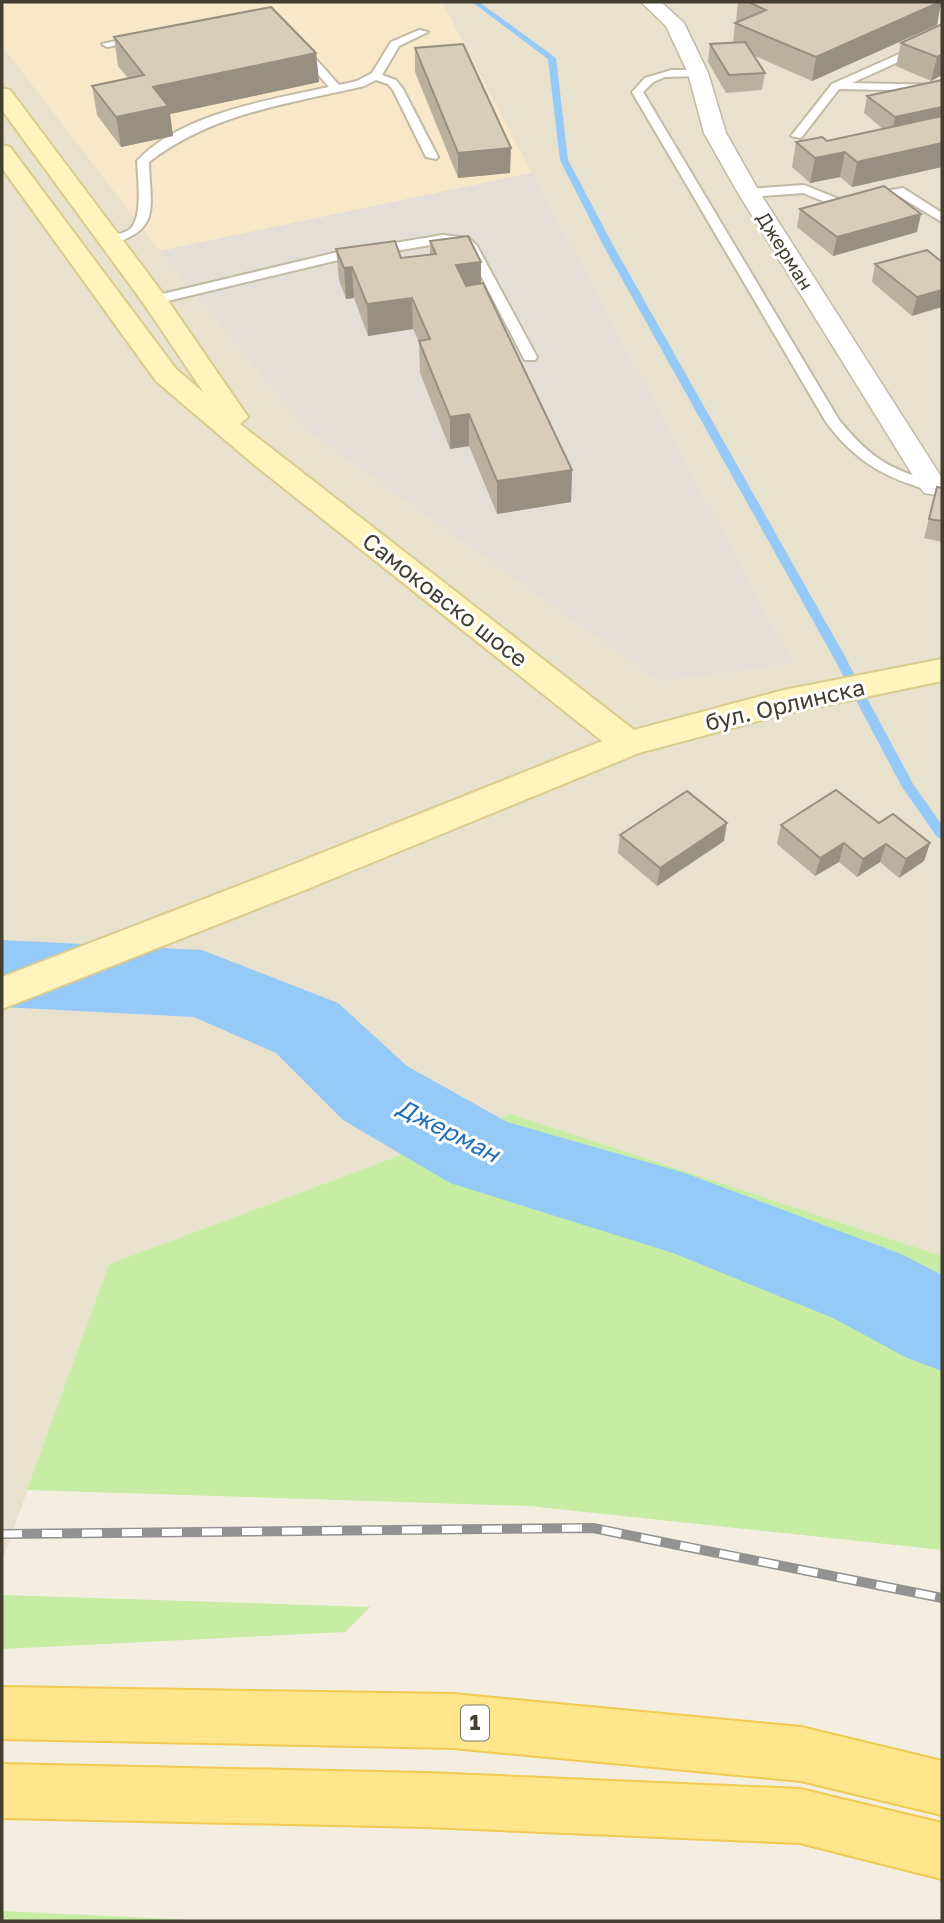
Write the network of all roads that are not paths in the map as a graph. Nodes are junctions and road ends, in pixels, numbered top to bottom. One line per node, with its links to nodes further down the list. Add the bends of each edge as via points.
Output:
1 (650, 2): 7 (street, Джерман, via 674,23)
2 (423, 32): 8 (lane, via 391,47)
3 (146, 38): 6 (lane)
4 (291, 38): 11 (lane)
5 (942, 38): 9 (lane)
6 (107, 44)
7 (698, 73): 16 (street, Джерман, via 715,133); 22 (lane, via 667,72 643,82 637,92 833,422 858,452 890,473)
8 (376, 78): 11 (lane); 15 (lane, via 392,82 398,89)
9 (836, 86): 10 (lane); 13 (lane)
10 (942, 88)
11 (335, 89): 18 (lane, via 206,121 158,147 143,161 143,219 130,234)
12 (2, 95): 18 (main road, Самоковско шосе)
13 (797, 136)
14 (2, 152): 21 (main road, Самоковско шосе, via 166,375)
15 (432, 157)
16 (749, 193): 17 (lane, via 804,189 838,203 899,191); 22 (street, Джерман)
17 (942, 218)
18 (110, 240): 19 (main road, Самоковско шосе)
19 (155, 300): 20 (lane, via 334,257 443,239 465,241); 21 (main road, Самоковско шосе)
20 (530, 357)
21 (261, 456): 24 (main road, Самоковско шосе)
22 (938, 487)
23 (938, 671): 24 (main road, бул. Орлинска, via 785,702)
24 (628, 744): 25 (main road, бул. Орлинска)
25 (2, 993)
26 (2, 1713): 27 (main road, 1, via 453,1721 801,1754)
27 (942, 1788)
28 (2, 1791): 29 (main road, via 426,1800 800,1816)
29 (942, 1851)

